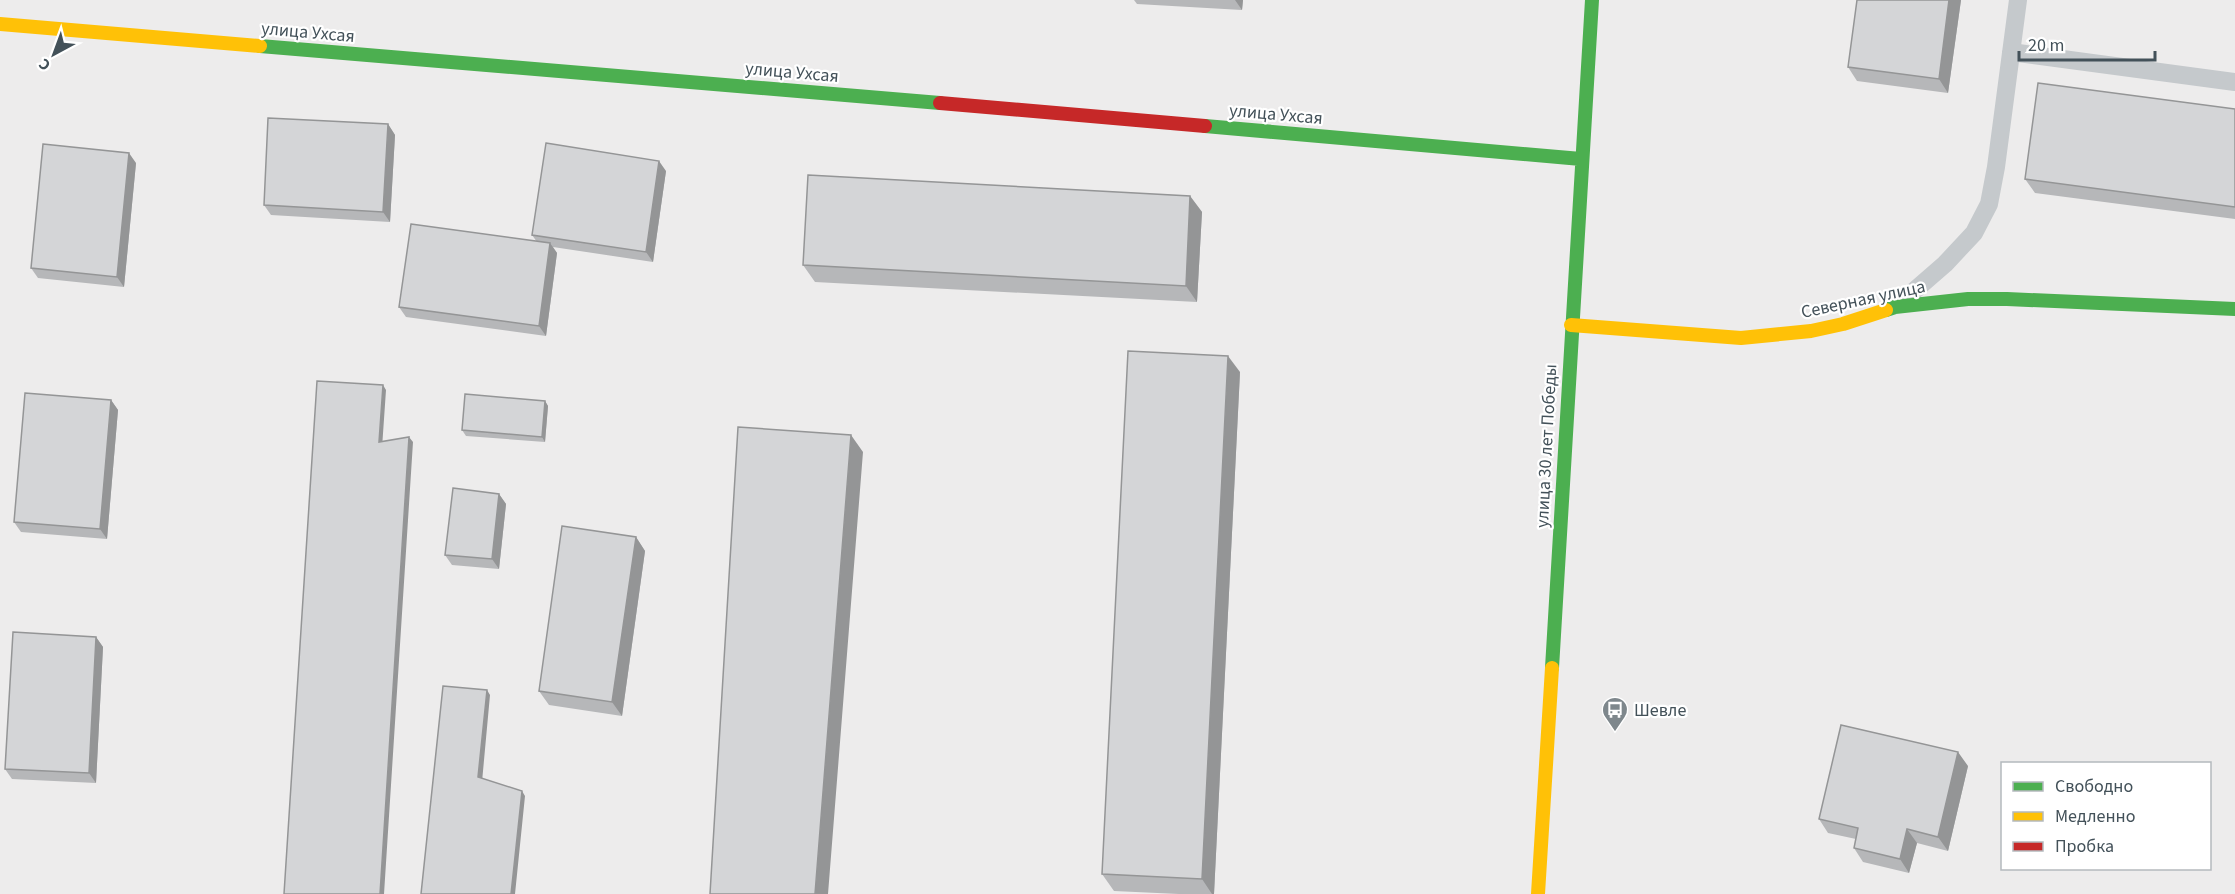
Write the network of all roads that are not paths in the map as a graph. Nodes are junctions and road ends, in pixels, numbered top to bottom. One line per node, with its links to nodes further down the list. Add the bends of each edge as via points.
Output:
1 (1592, 0): 6 (street, улица 30 лет Победы)
2 (2018, 0): 4 (lane)
3 (0, 24): 6 (street, улица Ухсая)
4 (2011, 52): 5 (lane); 7 (lane, via 1989,204 1974,233)
5 (2235, 82)
6 (1581, 159): 9 (street, улица 30 лет Победы)
7 (1895, 307): 8 (street, Северная улица, via 2007,299); 9 (street, Северная улица, via 1843,324 1741,338)
8 (2235, 309)
9 (1571, 325): 10 (street, улица 30 лет Победы)
10 (1538, 894)

